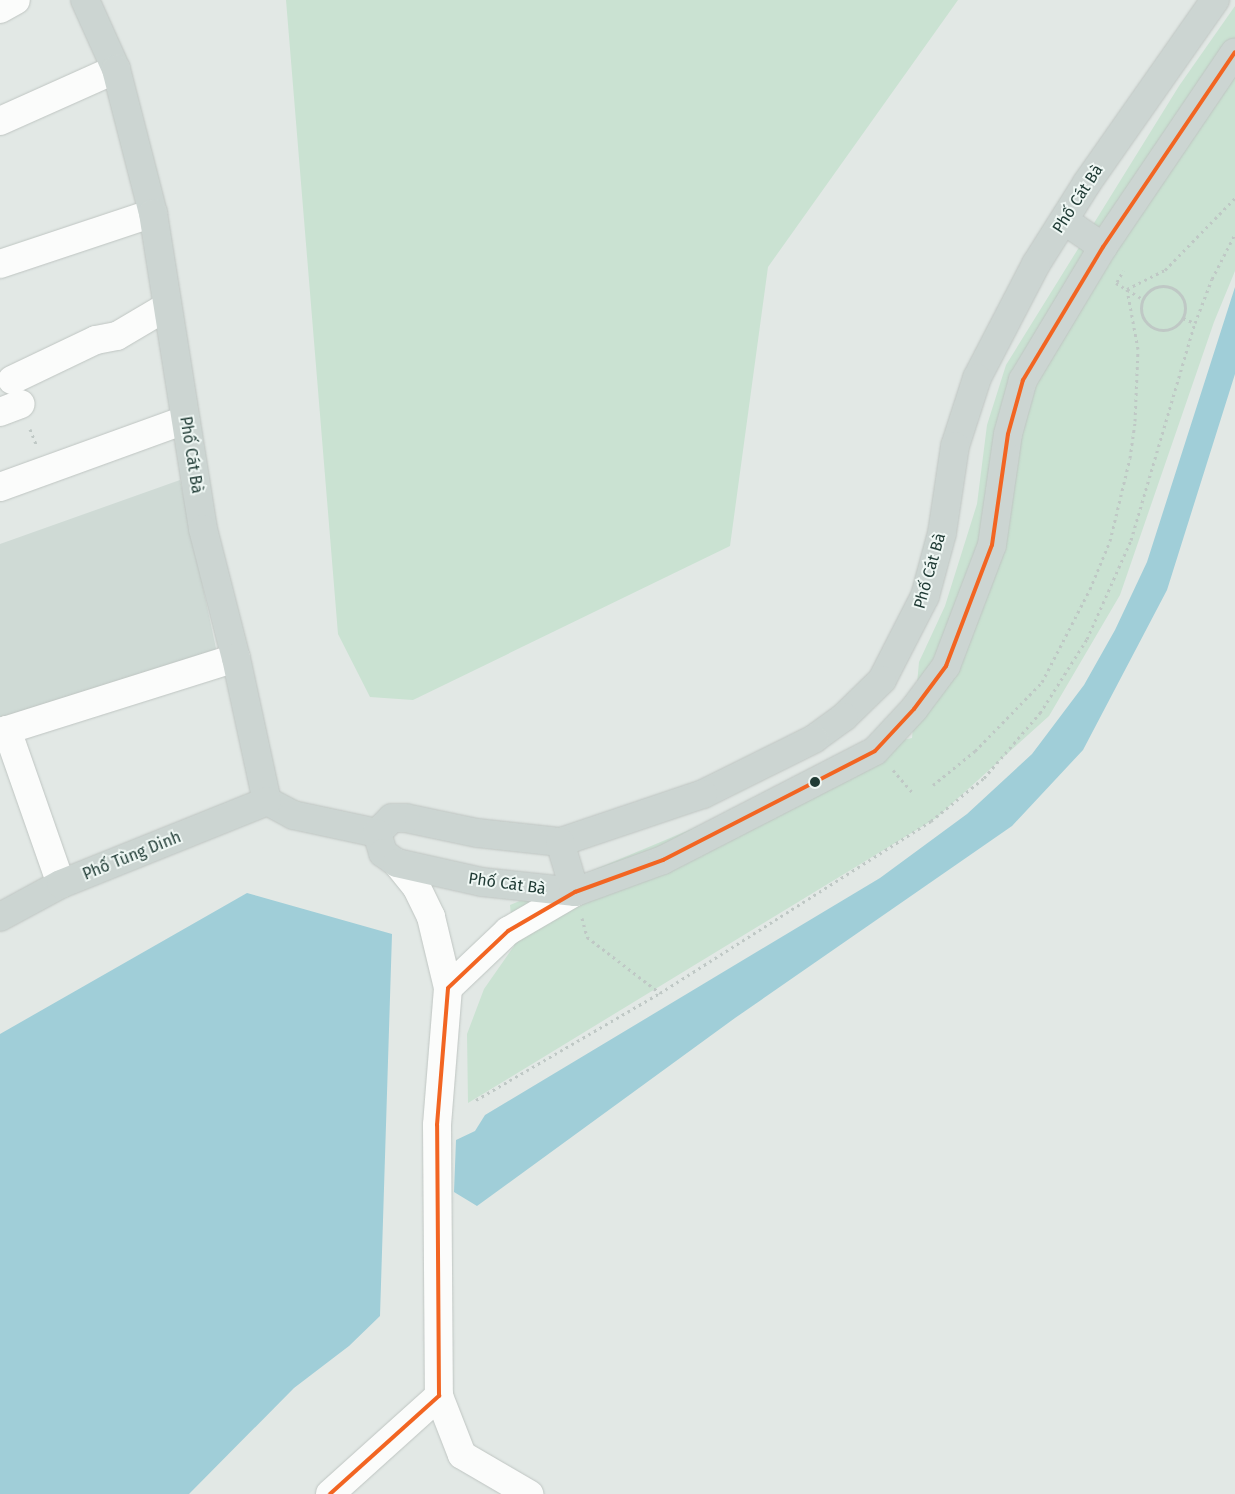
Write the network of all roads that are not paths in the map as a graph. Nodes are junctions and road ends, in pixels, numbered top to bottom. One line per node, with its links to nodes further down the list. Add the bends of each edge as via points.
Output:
1 (16, 0): 4 (street)
2 (85, 0): 6 (main road, Phố Cát Bà)
3 (1215, 0): 9 (main road, Phố Cát Bà, via 1087,184)
4 (0, 9)
5 (1235, 52): 10 (main road, Phố Cát Bà)
6 (116, 68): 7 (street); 8 (main road, Phố Cát Bà)
7 (0, 121)
8 (153, 213): 11 (street); 12 (main road, Phố Cát Bà)
9 (1065, 221): 10 (main road); 17 (main road, Phố Cát Bà, via 1036,264 977,378 955,446 942,533 925,596)
10 (1103, 247): 18 (main road, Phố Cát Bà, via 1023,380 1008,434 992,545 946,666)
11 (0, 264)
12 (166, 307): 13 (street, via 117,336 96,340); 14 (main road, Phố Cát Bà)
13 (11, 398)
14 (185, 420): 15 (street); 16 (main road, Phố Cát Bà, via 202,529)
15 (0, 487)
16 (236, 658): 19 (street); 20 (main road, Phố Cát Bà)
17 (882, 680): 18 (main road); 22 (main road, Phố Cát Bà, via 844,717 814,739 703,794)
18 (914, 708): 25 (main road, Phố Cát Bà, via 875,751 663,860)
19 (3, 731): 24 (street)
20 (267, 801): 21 (main road, via 294,815); 24 (main road, Phố Tùng Dinh)
21 (377, 833): 22 (main road, Phố Cát Bà, via 392,818 406,818 477,833); 23 (main road, via 383,853)
22 (560, 842): 25 (main road)
23 (397, 863): 25 (main road, Phố Cát Bà, via 482,882); 27 (street, via 417,888 431,917)
24 (61, 884): 26 (main road, Phố Tùng Dinh)
25 (575, 892): 27 (street, via 508,931)
26 (0, 917)
27 (448, 988): 28 (street, via 437,1125)
28 (439, 1396): 29 (street); 30 (street, via 462,1455)
29 (330, 1494)
30 (529, 1494)

